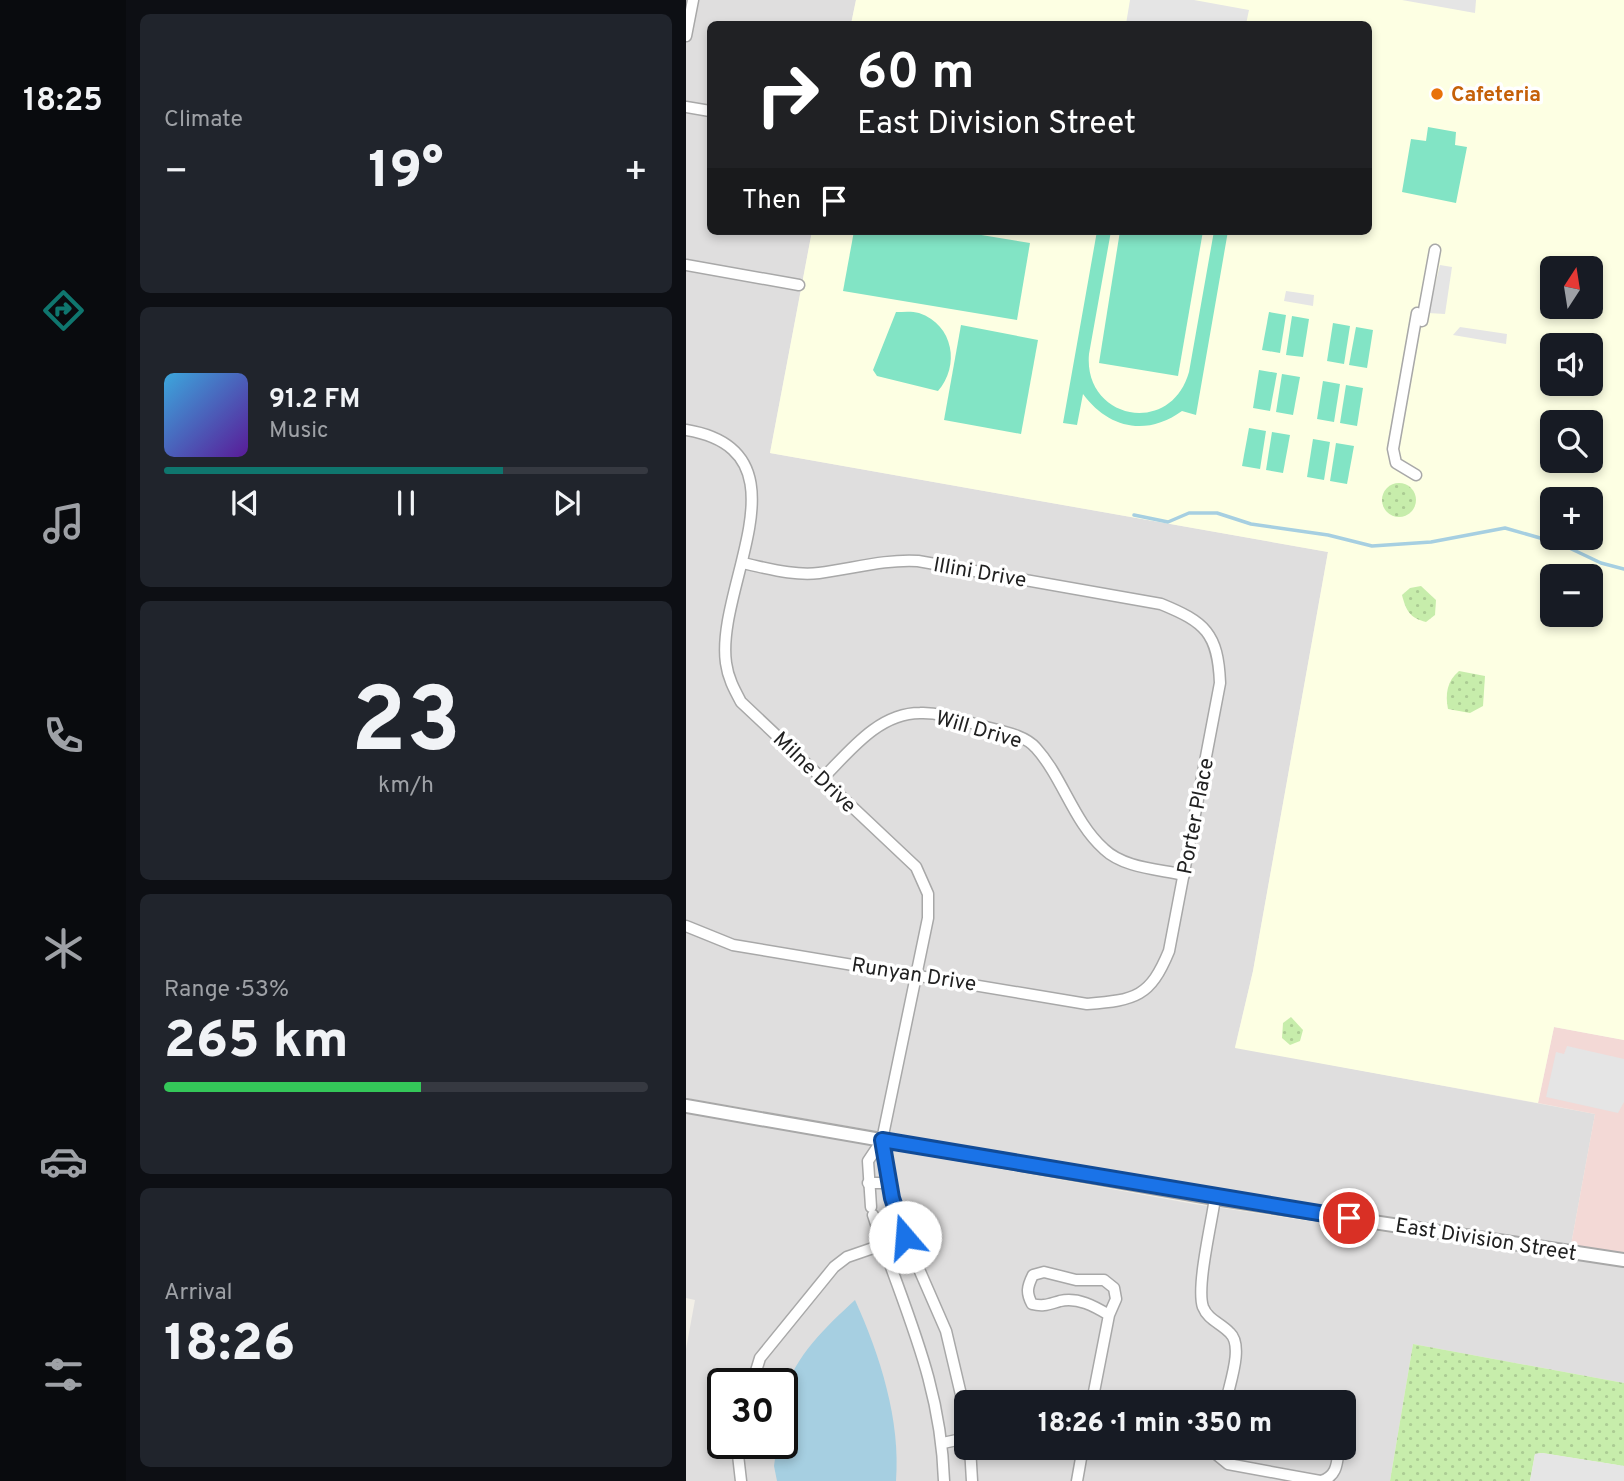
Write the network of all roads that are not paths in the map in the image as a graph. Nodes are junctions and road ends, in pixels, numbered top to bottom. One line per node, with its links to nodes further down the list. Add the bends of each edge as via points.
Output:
1 (693, 0): 2 (street)
2 (686, 36)
3 (686, 107): 4 (street)
4 (707, 110)
5 (1435, 250): 9 (street, via 1393,449 1396,463)
6 (686, 265): 7 (street)
7 (799, 285)
8 (686, 430): 10 (street, Milne Drive, via 729,445 751,478 752,503)
9 (1416, 475)
10 (742, 563): 11 (street, Illini Drive, via 817,573 896,559 918,561 1161,604 1192,617); 12 (street, Milne Drive, via 726,638 729,682 741,702)
11 (1210, 634): 13 (street, Porter Place, via 1219,654 1220,683)
12 (822, 779): 13 (street, Will Drive, via 872,729 895,717 920,713 989,728 1034,745 1086,829 1105,851 1130,864); 15 (street, Milne Drive, via 916,867 929,894)
13 (1184, 875): 16 (street, Porter Place, via 1169,951 1158,977)
14 (686, 926): 15 (street, Runyan Drive, via 733,945)
15 (917, 974): 16 (street, Runyan Drive, via 1087,1004 1119,1001); 18 (street, Milne Drive)
16 (1143, 992)
17 (686, 1106): 18 (street, East Division Street)
18 (882, 1140): 19 (street); 20 (street, via 869,1161); 21 (street, East Division Street)
19 (890, 1182): 20 (street); 22 (street)
20 (868, 1183): 23 (street)
21 (1215, 1198): 24 (street, East Division Street); 29 (street, via 1202,1305 1209,1318 1232,1334 1236,1346)
22 (905, 1237): 23 (street); 27 (street, via 946,1331)
23 (882, 1244): 26 (street, via 834,1267 766,1350); 31 (street, via 924,1356)
24 (1624, 1260)
25 (1109, 1315): 25 (street, via 1116,1299 1114,1288 1104,1280 1076,1280 1044,1272 1033,1275 1027,1285 1032,1304 1042,1307 1062,1300 1079,1301); 28 (street)
26 (759, 1368)
27 (960, 1390)
28 (1094, 1390)
29 (1228, 1390)
30 (954, 1441): 31 (street)
31 (943, 1443): 38 (street)
32 (738, 1459): 37 (street)
33 (971, 1460): 39 (street)
34 (1081, 1460): 40 (street)
35 (1220, 1460): 41 (street)
36 (1337, 1460): 41 (street, via 1336,1470)
37 (741, 1481)
38 (944, 1481)
39 (972, 1481)
40 (1077, 1481)
41 (1321, 1481)

